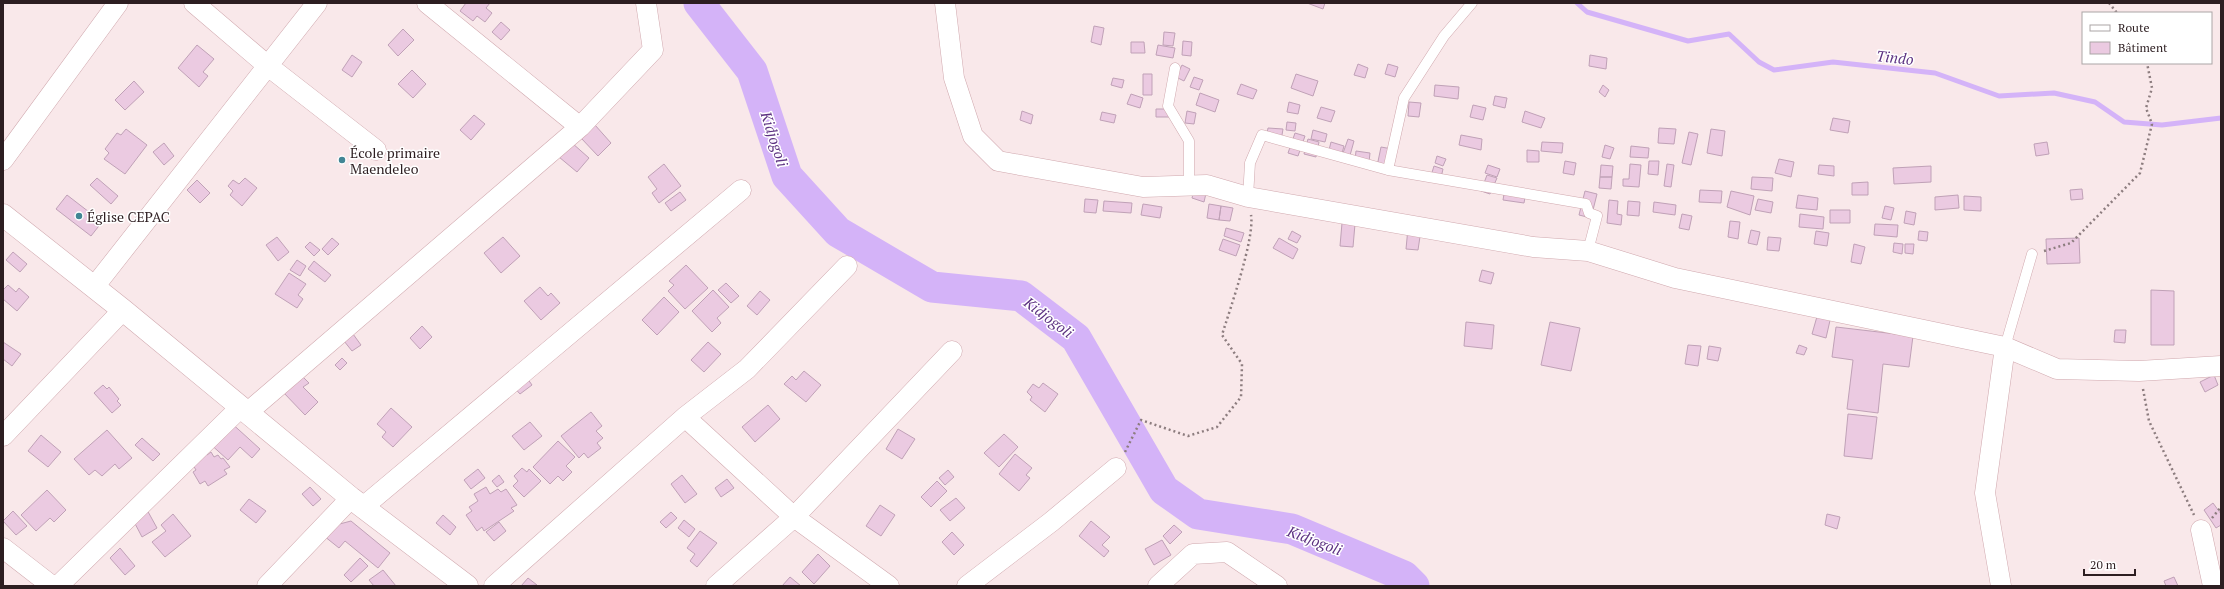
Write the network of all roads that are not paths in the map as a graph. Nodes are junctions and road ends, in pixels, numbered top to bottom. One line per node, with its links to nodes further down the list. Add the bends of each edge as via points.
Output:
1 (118, 3): 12 (street)
2 (194, 3): 8 (street)
3 (317, 3): 8 (street)
4 (427, 3): 10 (street)
5 (646, 3): 10 (street, via 653,50)
6 (945, 3): 14 (street, via 954,78 973,136 998,161 1143,187)
7 (1472, 3): 13 (lane, via 1444,36 1404,98)
8 (268, 66): 11 (street); 21 (street)
9 (1175, 68): 14 (lane, via 1168,106 1189,141)
10 (580, 127): 26 (street)
11 (376, 150)
12 (3, 160)
13 (1388, 170): 16 (lane, via 1262,135 1250,163); 18 (lane, via 1586,204 1589,213 1598,216)
14 (1189, 185): 16 (street, via 1207,185)
15 (741, 190): 30 (street)
16 (1248, 196): 18 (street, via 1533,247)
17 (3, 215): 21 (street)
18 (1588, 251): 23 (street, via 1675,278)
19 (2032, 254): 23 (lane)
20 (847, 266): 27 (street, via 747,369)
21 (94, 287): 22 (street)
22 (122, 310): 26 (street); 28 (street)
23 (2005, 347): 25 (street, via 2057,368 2139,371); 44 (street, via 1985,492)
24 (952, 351): 31 (street)
25 (2221, 366)
26 (244, 410): 30 (street); 35 (street)
27 (685, 417): 31 (street); 38 (street)
28 (3, 436)
29 (1116, 468): 41 (street)
30 (357, 502): 36 (street); 37 (street)
31 (794, 517): 39 (street); 40 (street)
32 (2201, 530): 45 (street)
33 (3, 548): 34 (street)
34 (52, 586)
35 (58, 586)
36 (267, 586)
37 (467, 586)
38 (494, 586)
39 (716, 586)
40 (889, 586)
41 (967, 586)
42 (1158, 586): 43 (street, via 1193,554 1227,552)
43 (1277, 586)
44 (2001, 586)
45 (2213, 586)

